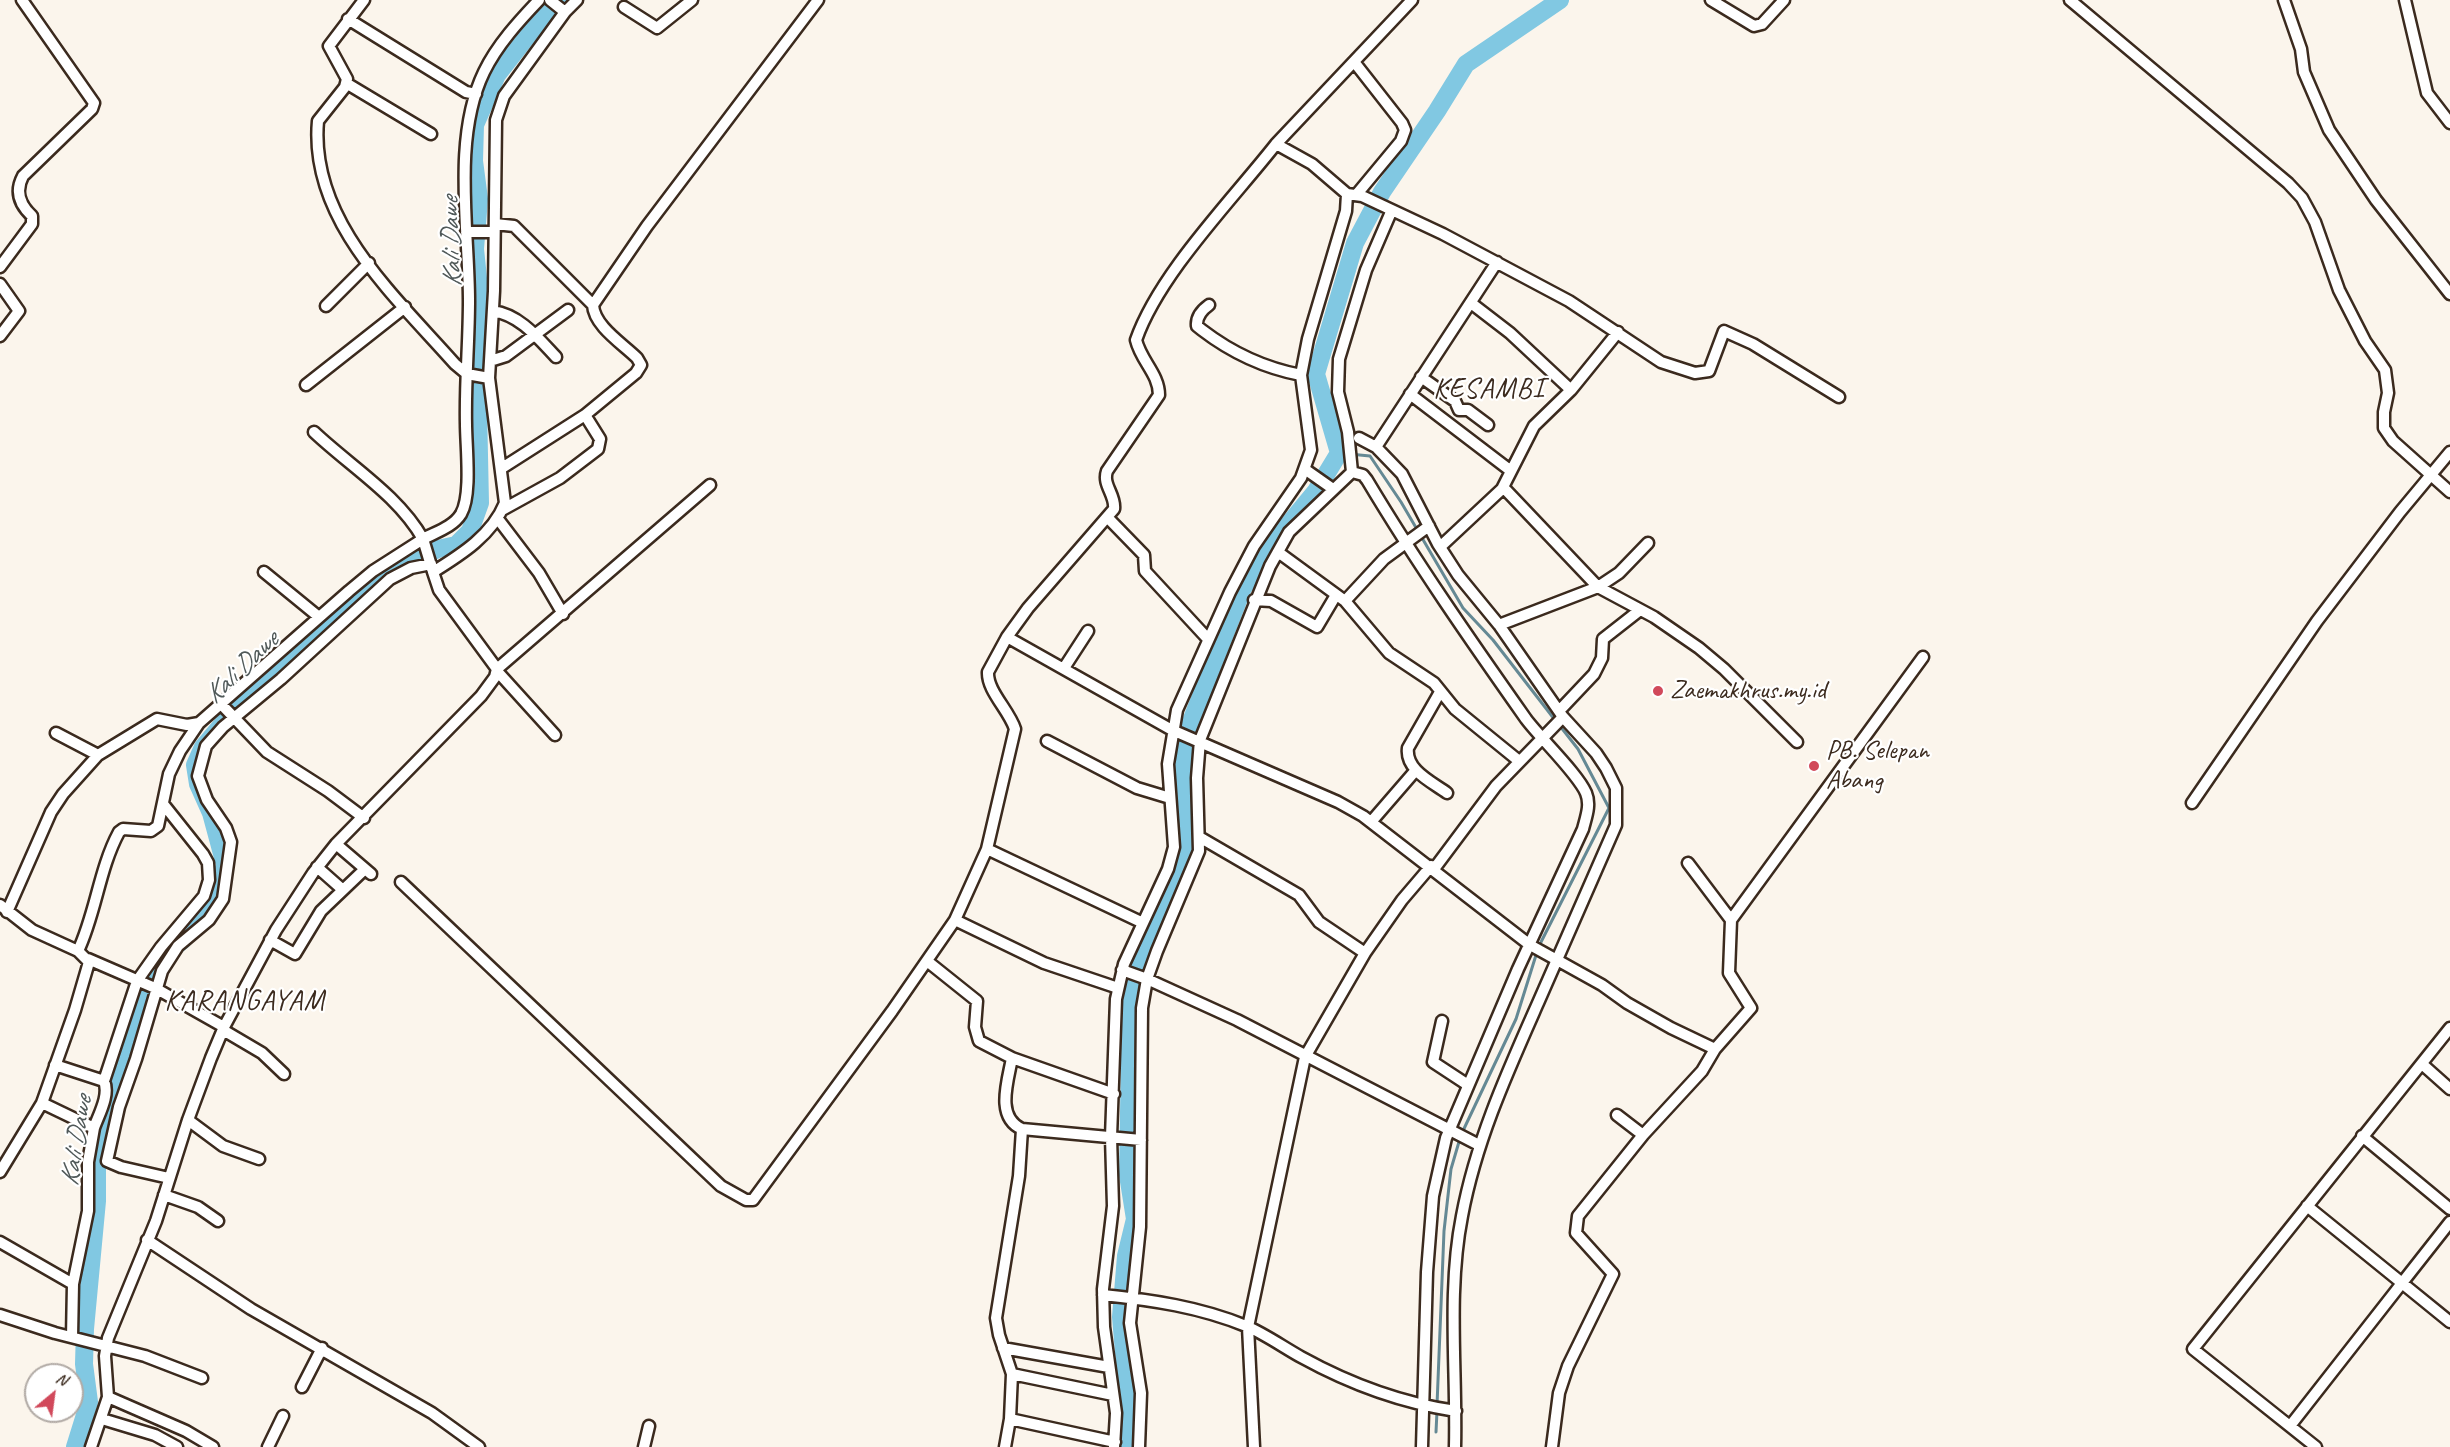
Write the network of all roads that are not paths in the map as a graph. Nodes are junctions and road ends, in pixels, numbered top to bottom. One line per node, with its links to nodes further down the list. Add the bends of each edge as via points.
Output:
1 (22, 0): 29 (street, via 94,103 23,176 17,189 21,203 32,216 32,224)
2 (364, 0): 16 (street)
3 (538, 0): 19 (street, via 492,57)
4 (550, 0): 15 (street)
5 (577, 0): 15 (street)
6 (692, 0): 14 (street, via 657,28)
7 (818, 0): 33 (street, via 646,226)
8 (1412, 0): 17 (street)
9 (1711, 0): 10 (street, via 1754,26 1762,24)
10 (1784, 0)
11 (2070, 0): 61 (street, via 2302,198 2348,309 2385,370 2388,393 2384,428)
12 (2284, 0): 31 (street, via 2301,49 2304,72 2329,130 2376,200)
13 (2405, 0): 20 (street, via 2427,93)
14 (624, 7)
15 (565, 12): 25 (street, via 499,108)
16 (348, 20): 18 (street, via 329,46); 19 (street, via 466,92)
17 (1355, 63): 22 (street); 23 (street, via 1405,130 1401,141)
18 (346, 83): 21 (street); 28 (street, via 318,121 321,176 338,218)
19 (476, 94): 26 (street, via 467,149)
20 (2450, 123)
21 (431, 134)
22 (1276, 144): 23 (street); 67 (street, via 1176,269 1141,326 1136,340 1154,374 1159,395 1107,471 1107,487 1115,503)
23 (1355, 195): 24 (street); 44 (street, via 1346,211)
24 (1387, 209): 27 (street); 58 (street, via 1339,359 1338,392)
25 (492, 229): 26 (street); 33 (street, via 514,226); 38 (street)
26 (470, 232): 45 (street, via 469,301)
27 (1497, 262): 32 (street); 39 (street)
28 (369, 264): 35 (street); 36 (street)
29 (0, 267)
30 (0, 284): 40 (street, via 19,312)
31 (2450, 294)
32 (1471, 303): 46 (street); 48 (street)
33 (593, 305): 51 (street, via 593,313 600,322 641,365)
34 (1209, 305): 44 (street, via 1196,321 1202,330 1245,358)
35 (326, 306)
36 (405, 307): 45 (street); 47 (street)
37 (568, 310): 41 (street)
38 (493, 311): 41 (street, via 509,315); 43 (street)
39 (1618, 332): 48 (street); 50 (street, via 1661,362 1702,374 1709,371 1724,331 1753,344)
40 (0, 336)
41 (536, 336): 42 (street); 43 (street, via 506,356)
42 (556, 357)
43 (490, 361): 45 (street)
44 (1301, 375): 60 (street, via 1311,450)
45 (477, 376): 57 (street); 70 (street, via 465,501 453,523)
46 (1421, 377): 49 (street); 52 (street, via 1455,401 1459,410 1468,411)
47 (306, 385)
48 (1571, 390): 59 (street, via 1534,426)
49 (1410, 394): 55 (street); 59 (street)
50 (1839, 397)
51 (585, 415): 57 (street); 66 (street, via 600,439 598,449 560,478)
52 (1488, 425)
53 (314, 432): 70 (street, via 384,491 415,525)
54 (1359, 438): 55 (street)
55 (1376, 447): 68 (street, via 1402,474)
56 (2450, 452): 61 (street)
57 (502, 468): 66 (street, via 506,491)
58 (1352, 470): 63 (street); 69 (street, via 1367,480)
59 (1511, 471): 64 (street)
60 (1310, 472): 63 (street); 85 (street, via 1254,546)
61 (2432, 476): 65 (street); 105 (street, via 2317,621)
62 (710, 485): 80 (street)
63 (1331, 487): 73 (street, via 1301,518)
64 (1503, 487): 72 (street); 76 (street)
65 (2450, 492)
66 (500, 514): 74 (street, via 476,543); 80 (street)
67 (1108, 518): 84 (street); 85 (street, via 1144,555 1145,571)
68 (1426, 527): 69 (street); 72 (street)
69 (1406, 541): 77 (street); 96 (street)
70 (424, 542): 74 (street); 81 (street, via 373,571)
71 (1648, 543): 76 (street, via 1619,573)
72 (1440, 546): 82 (street)
73 (1278, 552): 77 (street); 78 (street)
74 (431, 565): 88 (street, via 439,590); 90 (street, via 411,568 390,579)
75 (264, 572): 81 (street)
76 (1598, 586): 79 (street); 82 (street)
77 (1340, 598): 78 (street, via 1317,627 1271,601); 89 (street, via 1389,653 1424,675)
78 (1254, 600): 97 (street)
79 (1640, 610): 91 (street, via 1603,639 1602,658 1594,674); 99 (street, via 1676,630 1708,655)
80 (563, 614): 88 (street)
81 (319, 617): 90 (street)
82 (1499, 625): 91 (street)
83 (1088, 631): 87 (street)
84 (1007, 637): 87 (street); 111 (street, via 988,678 1015,729)
85 (1207, 638): 93 (street, via 1177,710)
86 (1923, 657): 119 (street)
87 (1064, 668): 93 (street)
88 (497, 670): 95 (street); 107 (street, via 481,696)
89 (1440, 692): 101 (street); 102 (street, via 1408,748 1408,759)
90 (229, 712): 92 (street); 107 (street, via 267,752); 130 (street, via 223,727 206,746 198,776 231,842 223,899 208,920 178,946 162,971)
91 (1560, 717): 96 (street); 125 (street, via 1596,753 1616,788 1618,804 1616,825)
92 (199, 723): 100 (street, via 187,725 157,719); 106 (street, via 169,774)
93 (1175, 731): 97 (street); 104 (street, via 1168,764)
94 (56, 733): 100 (street)
95 (555, 735)
96 (1543, 738): 101 (street); 122 (street, via 1587,794 1588,809 1583,829)
97 (1198, 739): 108 (street, via 1338,802); 109 (street)
98 (1047, 741): 104 (street, via 1137,788)
99 (1797, 742)
100 (98, 755): 117 (street, via 51,812)
101 (1519, 761): 114 (street)
102 (1416, 770): 103 (street); 108 (street)
103 (1447, 793)
104 (1170, 798): 120 (street, via 1174,847 1168,869)
105 (2192, 803)
106 (164, 805): 123 (street, via 155,829 119,832); 130 (street, via 203,854 208,863 208,880 204,896 161,947)
107 (364, 818): 110 (street)
108 (1371, 822): 114 (street)
109 (1201, 838): 124 (street, via 1299,895 1319,922); 129 (street)
110 (336, 844): 113 (street); 116 (street, via 368,871)
111 (987, 849): 118 (street); 120 (street)
112 (1688, 863): 119 (street)
113 (317, 867): 116 (street); 121 (street)
114 (1433, 868): 122 (street); 124 (street, via 1402,900)
115 (401, 882): 127 (street, via 721,1186 746,1200 753,1200 758,1194)
116 (343, 890): 121 (street, via 321,911 295,954)
117 (4, 908): 123 (street, via 32,930)
118 (955, 920): 127 (street); 131 (street, via 1044,963)
119 (1731, 920): 135 (street, via 1728,973 1751,1008)
120 (1141, 922): 128 (street)
121 (270, 940): 133 (street)
122 (1531, 945): 125 (street); 142 (street)
123 (78, 951): 126 (street)
124 (1365, 953): 136 (street)
125 (1554, 957): 135 (street, via 1641,1011); 155 (street)
126 (88, 959): 130 (street); 139 (street, via 88,971)
127 (927, 961): 137 (street, via 977,1001 975,1027 979,1041)
128 (1125, 971): 129 (street); 131 (street)
129 (1145, 978): 136 (street, via 1237,1020); 154 (street)
130 (145, 984): 133 (street); 141 (street); 158 (street, via 144,1036 119,1107 107,1161)
131 (1118, 988): 144 (street)
132 (1442, 1021): 142 (street, via 1433,1062)
133 (224, 1028): 140 (street, via 262,1053); 147 (street)
134 (2450, 1028): 138 (street)
135 (1715, 1049): 151 (street, via 1702,1071)
136 (1305, 1057): 150 (street); 172 (street)
137 (1012, 1058): 144 (street); 149 (street, via 1006,1115)
138 (2421, 1064): 143 (street); 152 (street)
139 (55, 1065): 141 (street); 145 (street)
140 (284, 1074)
141 (104, 1081): 148 (street, via 105,1097)
142 (1468, 1085): 150 (street)
143 (2450, 1089)
144 (1114, 1094): 153 (street)
145 (42, 1103): 148 (street); 157 (street)
146 (1617, 1115): 151 (street)
147 (188, 1120): 156 (street, via 224,1146); 158 (street)
148 (94, 1128): 167 (street, via 88,1162 88,1211)
149 (1022, 1129): 153 (street); 176 (street, via 1019,1176 996,1318)
150 (1451, 1132): 155 (street); 183 (street, via 1433,1196)
151 (1643, 1135): 202 (street, via 1578,1216 1576,1233 1613,1274 1568,1366 1559,1393)
152 (2362, 1136): 160 (street); 161 (street)
153 (1113, 1138): 154 (street); 168 (street)
154 (1137, 1139): 169 (street, via 1139,1247)
155 (1477, 1144): 184 (street, via 1461,1218)
156 (259, 1159)
157 (0, 1172)
158 (169, 1178): 159 (street)
159 (164, 1195): 162 (street, via 198,1207); 164 (street)
160 (2307, 1206): 166 (street); 189 (street, via 2193,1349)
161 (2450, 1209)
162 (218, 1221)
163 (2450, 1222): 166 (street)
164 (147, 1240): 174 (street); 175 (street, via 251,1309)
165 (0, 1242): 167 (street)
166 (2402, 1283): 171 (street); 189 (street)
167 (73, 1284): 173 (street)
168 (1107, 1295): 169 (street); 177 (street)
169 (1130, 1298): 172 (street, via 1194,1309); 198 (street, via 1141,1393)
170 (0, 1315): 173 (street)
171 (2450, 1322)
172 (1248, 1327): 183 (street, via 1334,1375); 199 (street)
173 (75, 1337): 174 (street)
174 (101, 1345): 179 (street, via 161,1361); 182 (street)
175 (322, 1348): 180 (street); 195 (street, via 432,1413)
176 (1003, 1348): 177 (street); 178 (street)
177 (1109, 1367): 181 (street)
178 (1012, 1374): 181 (street); 187 (street)
179 (202, 1378)
180 (302, 1386)
181 (1113, 1395): 190 (street)
182 (108, 1397): 186 (street); 193 (street)
183 (1424, 1406): 184 (street); 200 (street)
184 (1451, 1410): 201 (street)
185 (283, 1416): 194 (street)
186 (102, 1419): 191 (street); 192 (street, via 146,1432)
187 (1010, 1419): 190 (street); 197 (street)
188 (649, 1426): 196 (street)
189 (2290, 1426): 203 (street)
190 (1114, 1445)
191 (91, 1447)
192 (177, 1447)
193 (213, 1447)
194 (268, 1447)
195 (479, 1447)
196 (644, 1447)
197 (1005, 1447)
198 (1139, 1447)
199 (1254, 1447)
200 (1422, 1447)
201 (1455, 1447)
202 (1552, 1447)
203 (2316, 1447)

